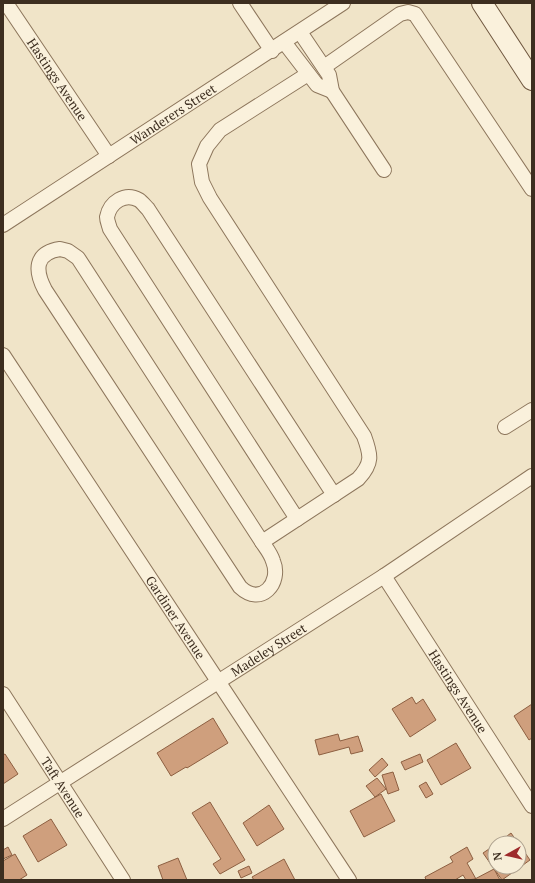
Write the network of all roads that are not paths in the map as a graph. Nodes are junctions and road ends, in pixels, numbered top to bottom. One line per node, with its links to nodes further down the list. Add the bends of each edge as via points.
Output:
1 (6, 3): 12 (street, Hastings Avenue)
2 (240, 3): 7 (street)
3 (343, 3): 5 (street, Wanderers Street)
4 (482, 3): 10 (main road)
5 (300, 32): 6 (street, Wanderers Street); 8 (street)
6 (284, 42): 7 (street, Wanderers Street); 9 (street)
7 (272, 51): 12 (street, Wanderers Street)
8 (324, 67): 11 (street, via 329,75); 14 (street, via 400,14 415,14)
9 (308, 74): 11 (street, via 317,85); 20 (street, via 220,130 207,146 199,164 202,182 210,198 364,436 370,452 368,468 358,479)
10 (532, 80)
11 (332, 90): 13 (street)
12 (109, 156): 15 (street, Wanderers Street)
13 (384, 170)
14 (532, 189)
15 (3, 225)
16 (3, 355): 24 (street, Gardiner Avenue)
17 (532, 410): 18 (street)
18 (505, 428)
19 (532, 476): 23 (street, Madeley Street)
20 (334, 495): 21 (street); 21 (street, via 148,209 140,200 131,197 117,200 110,208 107,218 110,229)
21 (297, 519): 22 (street)
22 (262, 542): 22 (street, via 78,258 68,251 50,250 42,257 38,266 39,279 45,290 240,587 247,594 255,596 265,593 272,586 275,574 274,562)
23 (384, 576): 24 (street, Madeley Street); 27 (street, Hastings Avenue)
24 (219, 682): 26 (street, Madeley Street); 30 (street, Gardiner Avenue)
25 (3, 694): 26 (street, Taft Avenue)
26 (60, 784): 28 (street, Madeley Street); 29 (street, Taft Avenue)
27 (532, 806)
28 (3, 819)
29 (123, 880)
30 (349, 880)

